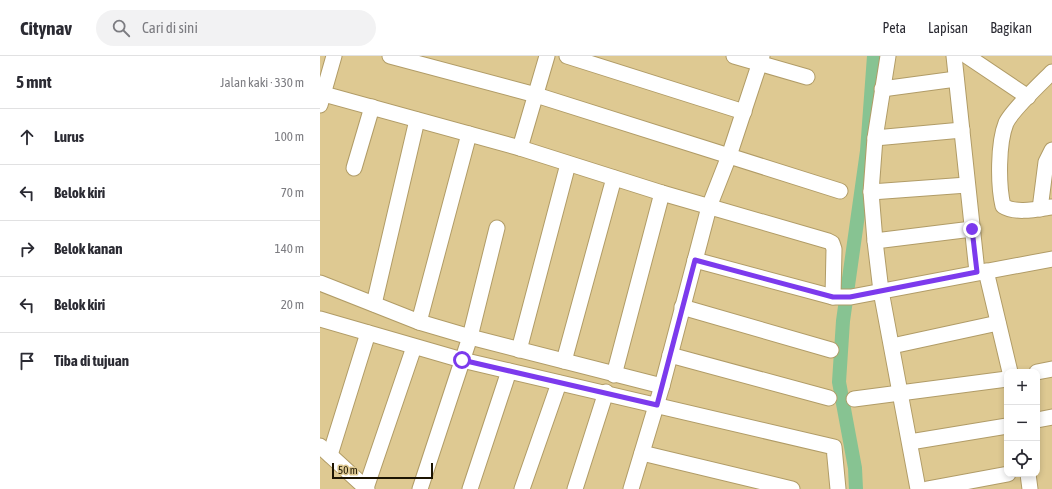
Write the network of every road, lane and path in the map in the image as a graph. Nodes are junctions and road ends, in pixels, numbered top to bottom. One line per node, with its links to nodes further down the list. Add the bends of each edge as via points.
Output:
1 (334, 56): 15 (street)
2 (390, 56): 14 (street)
3 (547, 56): 14 (street)
4 (567, 56): 18 (street)
5 (734, 56): 9 (street)
6 (888, 56): 13 (street)
7 (954, 56): 12 (street)
8 (968, 56): 16 (street)
9 (761, 60): 11 (street); 18 (street)
10 (1052, 72): 16 (street)
11 (807, 77)
12 (956, 79): 13 (street); 20 (street)
13 (882, 89): 22 (street)
14 (536, 95): 23 (street); 25 (street)
15 (321, 97): 17 (street)
16 (1028, 97): 34 (street, via 1007,122 1002,142 1002,202 1008,209)
17 (372, 107): 19 (street); 27 (street)
18 (744, 112): 25 (street)
19 (417, 120): 21 (street); 44 (street)
20 (962, 130): 22 (street); 29 (street)
21 (468, 134): 23 (street); 47 (street)
22 (875, 138): 31 (street)
23 (520, 148): 26 (street)
24 (1052, 150): 34 (street, via 1046,162)
25 (729, 156): 30 (street); 33 (street)
26 (568, 164): 28 (street); 53 (street)
27 (354, 168)
28 (614, 178): 32 (street); 57 (street)
29 (967, 185): 31 (street); 36 (street)
30 (840, 191)
31 (872, 192): 37 (street)
32 (662, 193): 33 (street); 62 (street)
33 (709, 207): 39 (street); 43 (street, via 832,243)
34 (1046, 208)
35 (497, 228): 50 (street)
36 (972, 229): 37 (street); 40 (street)
37 (875, 241): 42 (street)
38 (1052, 259): 40 (street)
39 (695, 260): 43 (street); 45 (street)
40 (981, 271): 42 (street); 48 (street)
41 (320, 283): 44 (street)
42 (881, 291): 43 (street); 51 (street)
43 (841, 297)
44 (374, 304): 47 (street)
45 (682, 307): 54 (street); 55 (street)
46 (321, 322): 49 (street)
47 (419, 322): 50 (street)
48 (998, 323): 51 (street); 58 (street)
49 (368, 333): 52 (street); 75 (street)
50 (470, 337): 53 (street); 56 (street)
51 (892, 346): 67 (street)
52 (414, 347): 56 (street); 79 (street)
53 (519, 350): 57 (street)
54 (831, 350)
55 (670, 355): 65 (street); 68 (street)
56 (462, 360): 60 (street); 80 (street)
57 (564, 361): 62 (street)
58 (1009, 369)
59 (1052, 369): 61 (street)
60 (509, 371): 64 (street); 81 (street)
61 (1040, 371)
62 (614, 375): 65 (street)
63 (1004, 379): 67 (street)
64 (559, 383): 66 (street); 82 (street)
65 (662, 386): 70 (street)
66 (606, 392): 70 (street); 83 (street)
67 (901, 394): 69 (street); 74 (street)
68 (829, 398)
69 (854, 399)
70 (657, 405): 76 (street); 86 (street, via 834,447)
71 (1052, 417): 72 (street)
72 (1040, 419)
73 (1004, 426): 74 (street)
74 (910, 442): 87 (street)
75 (325, 451): 79 (street)
76 (642, 453): 84 (street); 85 (street)
77 (1004, 475): 88 (street)
78 (1028, 477): 89 (street)
79 (367, 489)
80 (420, 489)
81 (470, 489)
82 (522, 489)
83 (575, 489)
84 (631, 489)
85 (792, 489)
86 (838, 489)
87 (918, 489)
88 (927, 489)
89 (1030, 489)

